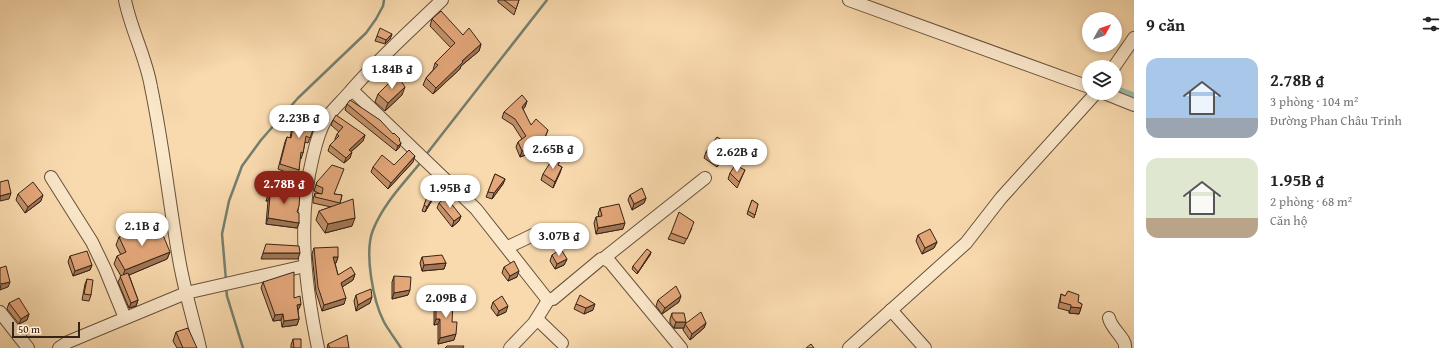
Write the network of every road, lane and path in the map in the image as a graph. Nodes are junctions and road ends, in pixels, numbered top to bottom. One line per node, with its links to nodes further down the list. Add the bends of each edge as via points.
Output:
1 (125, 0): 17 (street, via 151,85)
2 (441, 0): 7 (street, via 367,71)
3 (849, 0): 6 (street)
4 (1134, 38): 5 (street)
5 (1119, 60)
6 (1082, 84)
7 (352, 90): 14 (street, via 476,209); 16 (street, via 319,132 309,174 304,228)
8 (1090, 100): 19 (street, via 1001,198 966,243)
9 (1122, 100): 10 (street)
10 (1134, 105)
11 (51, 177): 21 (street, via 92,242)
12 (705, 178): 15 (street)
13 (542, 238): 14 (street, via 533,235)
14 (508, 247): 18 (street)
15 (603, 259): 18 (street, via 553,299); 30 (street, via 610,262)
16 (305, 266): 17 (street); 28 (street)
17 (186, 293): 21 (street); 27 (street)
18 (549, 299): 23 (street)
19 (891, 310): 31 (street); 32 (street)
20 (0, 312): 25 (street)
21 (125, 318): 26 (street)
22 (1109, 318): 33 (street, via 1112,327 1125,343)
23 (537, 319): 24 (street); 29 (street)
24 (562, 343)
25 (28, 348)
26 (59, 348)
27 (200, 348)
28 (318, 348)
29 (510, 348)
30 (681, 348)
31 (849, 348)
32 (925, 348)
33 (1125, 348)

